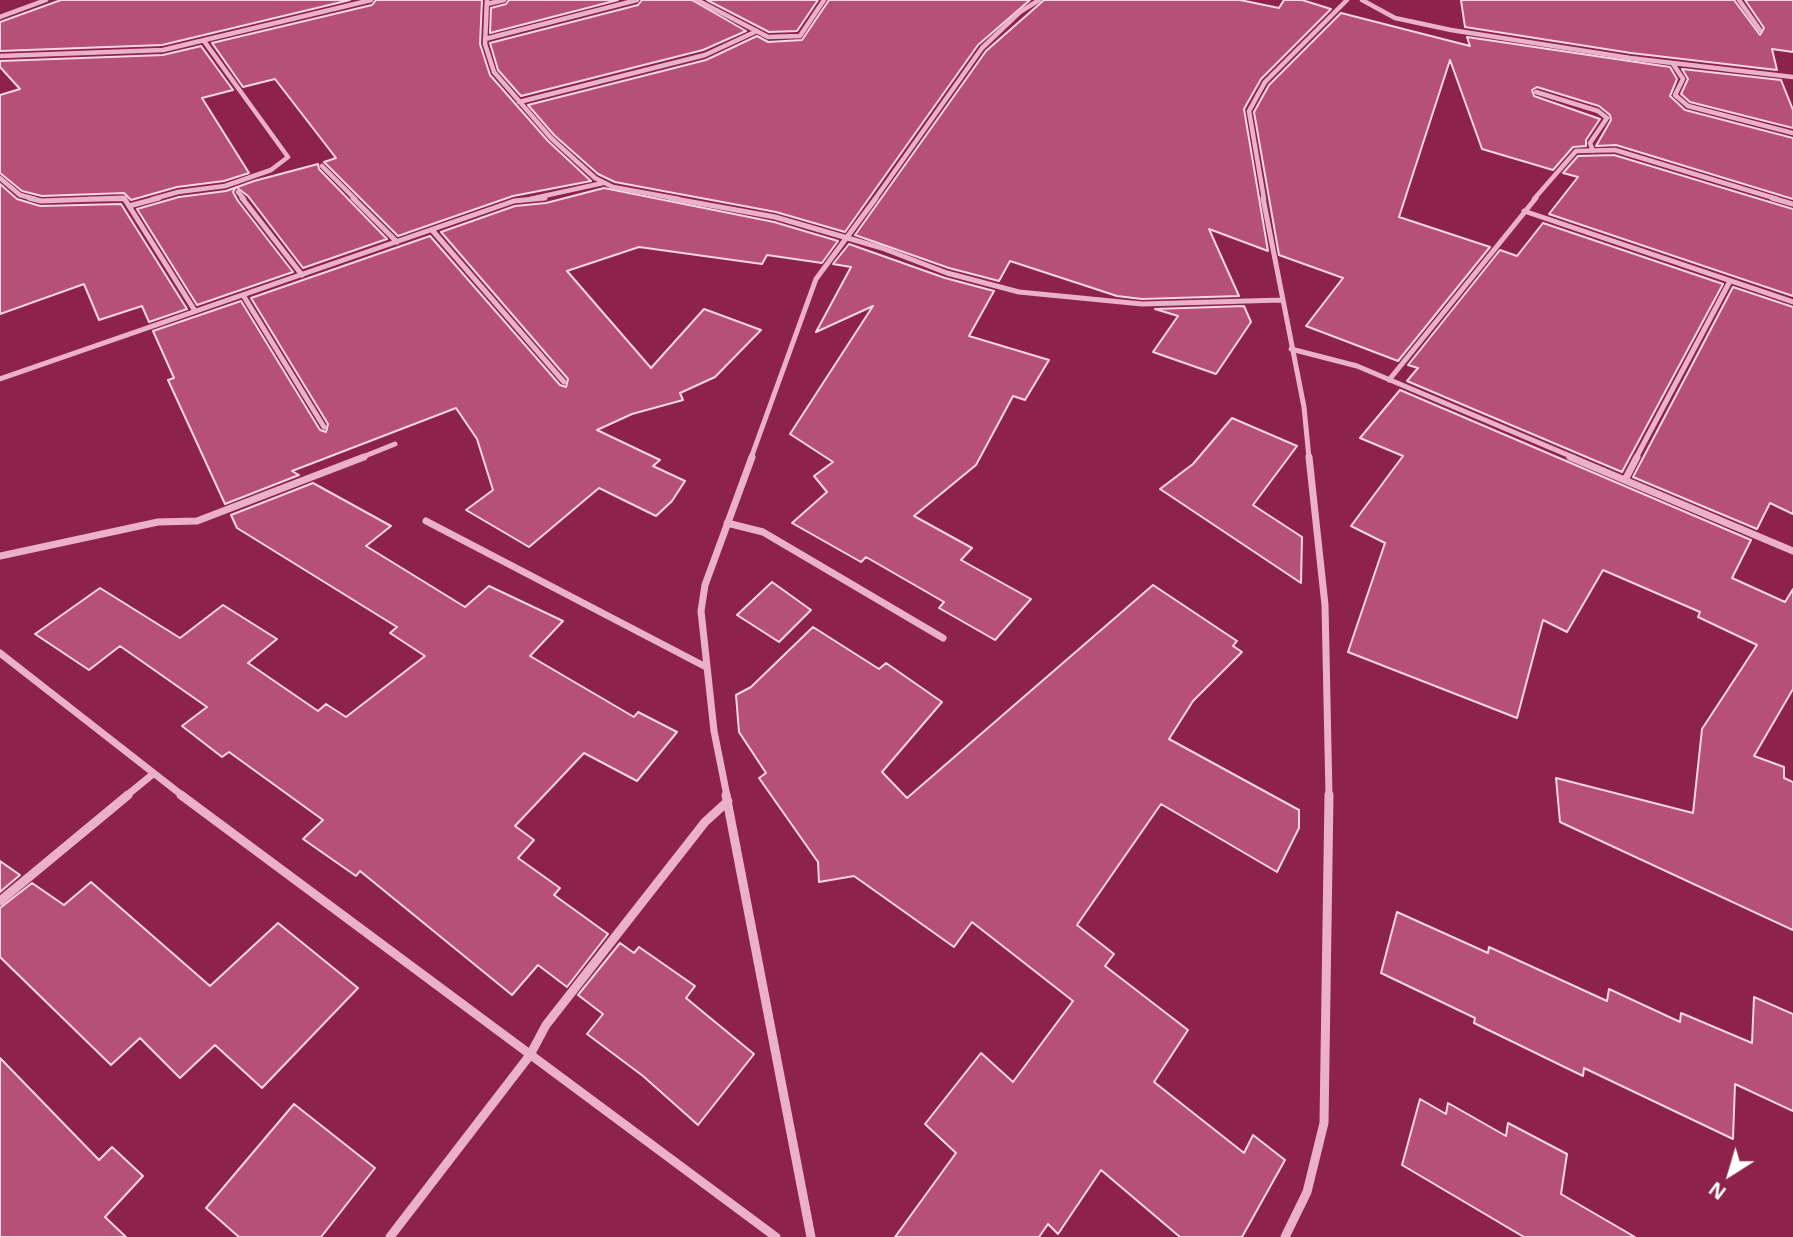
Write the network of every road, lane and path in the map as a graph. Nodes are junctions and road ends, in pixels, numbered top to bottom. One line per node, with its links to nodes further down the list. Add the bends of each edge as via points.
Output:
1 (46, 0): 12 (street)
2 (370, 0): 16 (street)
3 (504, 0): 11 (street)
4 (637, 0): 15 (street)
5 (697, 0): 14 (street)
6 (824, 0): 14 (street, via 800,36 768,37)
7 (1039, 0): 32 (street, via 982,48)
8 (1347, 0): 37 (street, via 1257,91 1249,111)
9 (1362, 0): 18 (street, via 1395,18 1420,24)
10 (1739, 0): 13 (street)
11 (487, 2): 15 (street)
12 (0, 17)
13 (1760, 30)
14 (757, 31): 21 (street, via 705,55)
15 (485, 39): 21 (street, via 494,72)
16 (204, 41): 17 (street, via 163,50); 29 (street, via 288,158 271,170 225,186 178,192)
17 (0, 56)
18 (1673, 63): 19 (street); 22 (street, via 1684,79 1675,95 1688,106)
19 (1793, 77)
20 (1536, 92): 23 (street, via 1607,118 1590,143)
21 (519, 102): 26 (street, via 551,138)
22 (1793, 133)
23 (1593, 151): 28 (street, via 1615,150); 30 (street, via 1576,151)
24 (322, 166): 33 (street)
25 (0, 178): 29 (street, via 20,195 41,201 124,198)
26 (603, 183): 31 (street, via 514,201); 32 (street, via 775,217)
27 (239, 192): 34 (street)
28 (1793, 204)
29 (129, 206): 39 (street)
30 (1524, 211): 35 (street); 42 (street)
31 (432, 230): 33 (street); 43 (street)
32 (846, 239): 37 (street, via 947,274 1019,292 1142,304); 48 (street, via 816,279)
33 (397, 242): 34 (street)
34 (302, 275): 36 (street)
35 (1730, 281): 38 (street); 46 (street)
36 (243, 295): 39 (street); 44 (street)
37 (1282, 300): 40 (street)
38 (1793, 302)
39 (195, 311): 41 (street)
40 (1291, 349): 42 (street, via 1357,366); 61 (street, via 1307,431 1325,606 1330,830 1324,1123 1307,1192)
41 (0, 379)
42 (1389, 380): 46 (street)
43 (564, 382)
44 (324, 427)
45 (395, 444): 50 (street, via 229,512 197,521 158,522)
46 (1625, 480): 49 (street)
47 (426, 521): 53 (street)
48 (727, 523): 51 (street, via 763,532); 53 (street, via 705,585 701,611)
49 (1793, 551)
50 (0, 556)
51 (943, 638)
52 (0, 653): 54 (street)
53 (706, 667): 55 (street)
54 (153, 774): 56 (street); 57 (street)
55 (728, 801): 57 (street, via 705,822 546,1025); 60 (street)
56 (0, 901)
57 (530, 1055): 58 (street); 59 (street)
58 (390, 1237)
59 (776, 1237)
60 (811, 1237)
61 (1285, 1237)

